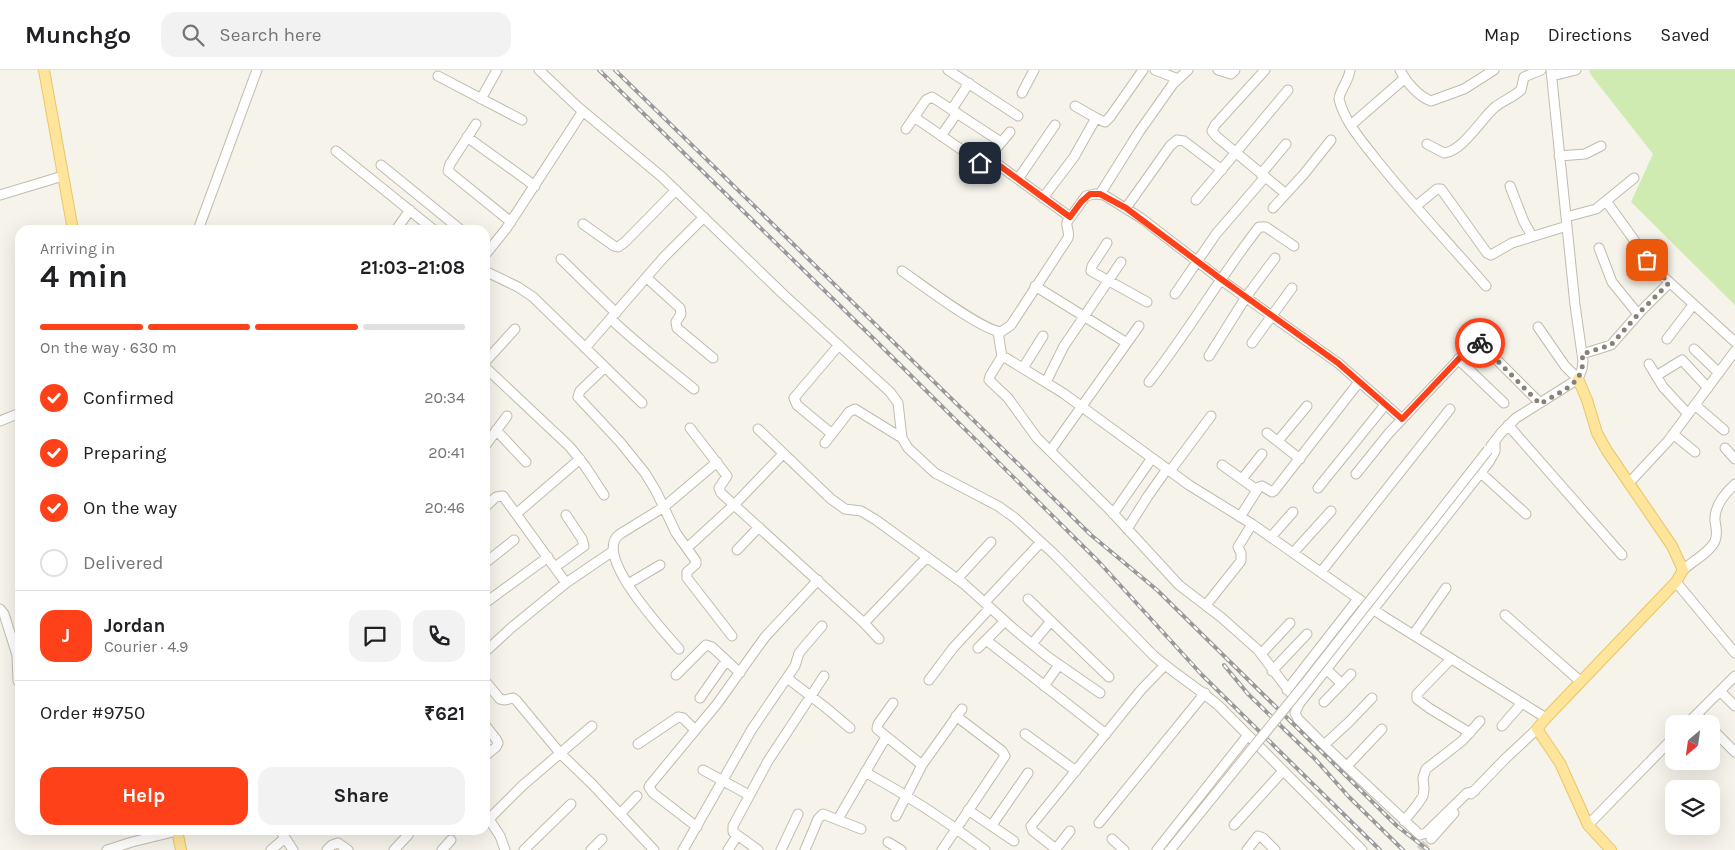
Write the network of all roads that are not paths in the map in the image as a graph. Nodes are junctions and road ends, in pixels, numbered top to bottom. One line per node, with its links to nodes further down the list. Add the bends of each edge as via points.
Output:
1 (44, 70): 51 (main road)
2 (256, 70): 73 (street)
3 (497, 70): 24 (street)
4 (539, 70): 27 (street)
5 (948, 70): 21 (street)
6 (1034, 70): 23 (street)
7 (1143, 70): 30 (street, via 1108,120 1102,122)
8 (1155, 70): 20 (street)
9 (1188, 70): 20 (street)
10 (1218, 70): 11 (street, via 1231,74)
11 (1235, 70)
12 (1265, 70): 45 (street, via 1213,128 1214,134)
13 (1350, 70): 34 (street, via 1339,99)
14 (1494, 70): 18 (street, via 1464,89 1431,101 1424,98)
15 (1541, 70): 42 (street, via 1524,77 1521,90 1496,106 1474,132 1450,152 1444,153)
16 (1576, 70): 17 (street)
17 (1551, 73): 46 (street)
18 (1402, 74): 34 (street)
19 (438, 76): 24 (street)
20 (1178, 79): 57 (street, via 1139,132)
21 (968, 84): 26 (street); 28 (street)
22 (1288, 90): 45 (street)
23 (1022, 93)
24 (481, 99): 31 (street)
25 (1075, 106): 30 (street)
26 (954, 111): 29 (street, via 932,97); 37 (street); 40 (street)
27 (583, 112): 54 (street); 56 (street)
28 (1018, 116)
29 (914, 117): 35 (street); 37 (street)
30 (1096, 118): 60 (street, via 1074,157)
31 (522, 120)
32 (476, 124): 38 (street)
33 (1055, 125): 53 (street)
34 (1351, 125): 63 (street)
35 (906, 129)
36 (1010, 132): 40 (street)
37 (941, 136): 47 (street, via 976,161 984,163)
38 (467, 137): 54 (street); 70 (street, via 448,171)
39 (1331, 140): 58 (street)
40 (1001, 142): 47 (street)
41 (1286, 144): 50 (street)
42 (1427, 144)
43 (1601, 146): 46 (street, via 1585,154)
44 (336, 151): 66 (street)
45 (1236, 153): 49 (street); 50 (street)
46 (1559, 156): 69 (street)
47 (989, 158): 53 (street)
48 (381, 165): 76 (street)
49 (1222, 170): 61 (street); 64 (street, via 1184,141 1177,140)
50 (1263, 175): 58 (street); 84 (street)
51 (63, 176): 59 (street); 72 (main road)
52 (1634, 178): 62 (street)
53 (1018, 179): 60 (street)
54 (535, 186): 70 (street)
55 (1510, 186): 77 (street)
56 (676, 190): 67 (street); 71 (street, via 618,247)
57 (1100, 194): 64 (street); 68 (street, via 1086,196)
58 (1286, 194): 65 (street)
59 (0, 196)
60 (1043, 198): 68 (street)
61 (1196, 200)
62 (1606, 201): 69 (street, via 1592,211); 91 (street, via 1647,260)
63 (1416, 206): 77 (street, via 1437,189 1442,189 1491,255); 93 (street)
64 (1126, 208): 84 (street)
65 (1273, 208)
66 (410, 210): 74 (street); 75 (street)
67 (704, 216): 88 (street); 112 (street)
68 (1070, 217): 92 (street, via 1066,225 1068,238)
69 (1566, 221): 77 (street); 116 (street)
70 (511, 222): 80 (street)
71 (583, 224)
72 (72, 225)
73 (200, 225)
74 (400, 225)
75 (428, 225)
76 (455, 225)
77 (1532, 236)
78 (1107, 243): 90 (street, via 1091,268)
79 (1294, 246): 89 (street, via 1266,227 1260,227)
80 (490, 247)
81 (1599, 248): 99 (street, via 1612,282)
82 (561, 258): 100 (street)
83 (1275, 258): 96 (street)
84 (1196, 261): 89 (street); 95 (street)
85 (1121, 262): 90 (street)
86 (902, 270): 106 (street)
87 (490, 274): 113 (street, via 525,291)
88 (647, 278): 100 (street); 120 (street, via 682,311 676,322 677,328)
89 (1221, 279): 96 (street); 130 (street, via 1178,345)
90 (1108, 281): 97 (street); 101 (street)
91 (1669, 283): 98 (street); 99 (street)
92 (1035, 286): 101 (street); 106 (street, via 1008,328)
93 (1486, 286)
94 (1292, 288): 102 (street)
95 (1175, 294)
96 (1246, 297): 102 (street); 118 (street)
97 (1148, 302)
98 (1693, 305): 108 (street); 109 (street)
99 (1638, 314): 116 (street, via 1611,345)
100 (613, 316): 113 (street); 133 (street, via 636,342)
101 (1084, 316): 110 (street); 129 (street)
102 (1271, 316): 111 (street); 131 (street, via 1338,363)
103 (1139, 326): 110 (street)
104 (1538, 327): 128 (street)
105 (515, 329): 117 (street)
106 (998, 332): 119 (street)
107 (1044, 336): 124 (street)
108 (1667, 338)
109 (1735, 342)
110 (1127, 343): 139 (street)
111 (1252, 343)
112 (839, 345): 154 (street, via 794,398 797,405); 156 (street, via 895,398 900,410)
113 (585, 348): 123 (street)
114 (1694, 349): 126 (street)
115 (1735, 351): 126 (street)
116 (1582, 354): 128 (street)
117 (490, 356)
118 (1209, 356)
119 (1002, 357): 124 (street); 162 (street, via 989,380 1008,398)
120 (713, 358)
121 (1458, 359): 135 (street); 136 (street, via 1477,340); 146 (street)
122 (1649, 364): 127 (street)
123 (604, 368): 134 (street); 184 (street, via 580,391 578,397 651,480)
124 (1023, 368): 129 (street)
125 (490, 372): 167 (street, via 555,431)
126 (1718, 373): 132 (street)
127 (1656, 376): 132 (street, via 1682,360); 142 (street)
128 (1578, 379): 136 (street); 177 (main road, via 1597,433)
129 (1046, 382): 139 (street)
130 (1149, 382)
131 (1359, 382): 137 (street); 168 (street)
132 (1708, 388): 138 (street)
133 (694, 389)
134 (642, 403)
135 (1504, 403)
136 (1540, 404): 148 (street)
137 (1385, 405): 146 (street); 179 (street)
138 (1695, 405): 142 (street); 152 (street)
139 (1082, 406): 162 (street); 166 (street)
140 (1308, 406): 158 (street)
141 (1450, 409): 210 (street)
142 (1688, 414): 155 (street)
143 (15, 415): 147 (street)
144 (507, 416): 151 (street)
145 (1211, 416): 173 (street)
146 (1402, 419): 175 (street)
147 (0, 421)
148 (1508, 425): 159 (street); 203 (street)
149 (690, 428): 171 (street)
150 (758, 429): 164 (street)
151 (496, 430): 157 (street); 170 (street)
152 (1724, 430)
153 (1267, 433): 158 (street)
154 (832, 434): 156 (street, via 855,409); 160 (street)
155 (1673, 434): 163 (street); 177 (street)
156 (902, 438): 198 (street, via 935,473 1008,512)
157 (490, 439)
158 (1278, 441): 168 (street)
159 (1495, 441): 174 (street, via 1493,456); 358 (street, bridge)
160 (825, 443)
161 (1725, 448): 169 (street)
162 (1050, 451): 188 (street)
163 (1695, 452)
164 (783, 454): 183 (street); 205 (street, via 835,502 845,509 869,515)
165 (1262, 454): 176 (street)
166 (1152, 458): 173 (street); 188 (street)
167 (580, 459): 181 (street); 187 (street)
168 (1300, 459): 180 (street, via 1272,492 1262,486)
169 (1735, 459)
170 (526, 462)
171 (717, 462): 183 (street, via 727,476 719,490); 184 (street)
172 (1222, 465): 176 (street)
173 (1168, 470): 191 (street); 194 (street)
174 (1480, 473): 189 (street); 223 (street)
175 (1356, 474)
176 (1242, 479): 180 (street)
177 (1629, 483): 209 (main road, via 1672,546)
178 (1735, 484): 209 (street, via 1718,506 1715,519 1717,536 1713,544)
179 (1318, 488)
180 (1257, 490): 191 (street)
181 (604, 495)
182 (490, 504): 187 (street, via 500,496)
183 (734, 505): 193 (street); 199 (street)
184 (664, 507): 199 (street); 201 (street, via 616,536 612,543)
185 (1331, 511): 202 (street)
186 (1293, 512): 195 (street)
187 (516, 514): 204 (street)
188 (1113, 514): 194 (street)
189 (1526, 514)
190 (566, 515): 208 (street, via 584,546)
191 (1240, 517): 192 (street)
192 (1252, 524): 195 (street); 221 (street, via 1238,547 1241,561)
193 (760, 528): 200 (street); 212 (street)
194 (1127, 529): 221 (street, via 1185,590)
195 (1271, 537): 202 (street)
196 (514, 540): 206 (street)
197 (991, 542): 211 (street)
198 (1041, 542): 220 (street); 245 (street)
199 (687, 548): 232 (street, via 696,561 687,572 688,578)
200 (737, 550)
201 (613, 552): 214 (street); 215 (street)
202 (1293, 553): 210 (street)
203 (1622, 555)
204 (548, 557): 208 (street); 217 (street)
205 (926, 557): 211 (street); 227 (street)
206 (490, 559)
207 (660, 565): 215 (street)
208 (555, 567): 214 (street)
209 (1683, 570): 213 (main road)
210 (1321, 572): 219 (street)
211 (957, 579): 220 (street)
212 (818, 580): 227 (street); 248 (street, via 765,637)
213 (1676, 582): 240 (street); 256 (main road)
214 (566, 583): 236 (street)
215 (628, 584): 239 (street)
216 (1446, 588): 231 (street)
217 (490, 599)
218 (1028, 599): 226 (street)
219 (1358, 599): 223 (street); 260 (street)
220 (988, 605): 225 (street); 255 (street)
221 (1206, 605): 241 (street)
222 (0, 609): 238 (street)
223 (1373, 610): 231 (street); 246 (street)
224 (1505, 615): 256 (street)
225 (1004, 621): 234 (street); 235 (street)
226 (1051, 621): 235 (street); 253 (street)
227 (864, 623): 233 (street)
228 (1290, 623): 241 (street)
229 (822, 626): 254 (street, via 799,653)
230 (1307, 634): 247 (street)
231 (1414, 635): 242 (street)
232 (732, 636)
233 (878, 638)
234 (986, 640): 237 (street); 258 (street)
235 (1032, 644): 244 (street)
236 (490, 647)
237 (978, 648)
238 (15, 649)
239 (679, 649)
240 (1735, 653)
241 (1261, 654): 247 (street)
242 (1451, 659): 269 (street); 282 (street, via 1417,694 1417,699)
243 (726, 661): 248 (street); 250 (street, via 706,645); 265 (street)
244 (1059, 665): 258 (street); 262 (street)
245 (1165, 665): 263 (street); 284 (street)
246 (1326, 669): 257 (street); 270 (street)
247 (1272, 671): 260 (street)
248 (740, 673): 280 (street)
249 (1351, 674): 257 (street)
250 (676, 675)
251 (824, 676): 264 (street)
252 (1735, 676): 261 (street)
253 (1109, 677)
254 (786, 678): 264 (street); 301 (street)
255 (929, 680)
256 (1580, 682): 273 (main road)
257 (1341, 683): 267 (street)
258 (1044, 686): 284 (street)
259 (490, 687): 293 (street, via 500,699 516,700)
260 (1287, 690): 270 (street)
261 (1720, 691): 271 (street); 272 (street)
262 (1100, 693)
263 (1205, 693): 285 (street); 315 (street)
264 (811, 696): 277 (street); 303 (street)
265 (700, 698)
266 (1372, 698): 289 (street)
267 (1324, 702)
268 (893, 703): 286 (street, via 877,727)
269 (1522, 703): 273 (street); 276 (street)
270 (1299, 704): 289 (street, via 1296,716)
271 (1735, 706)
272 (1697, 714)
273 (1546, 718): 279 (main road)
274 (1480, 721): 282 (street)
275 (592, 726): 293 (street)
276 (1502, 726)
277 (850, 728)
278 (1382, 729): 295 (street)
279 (1537, 729): 302 (street); 317 (main road, via 1560,763)
280 (695, 730): 288 (street, via 678,717); 319 (street, via 649,788)
281 (490, 731): 291 (street, via 498,743)
282 (1470, 733): 314 (street, via 1426,769 1423,796)
283 (1025, 734): 297 (street)
284 (1106, 734): 297 (street)
285 (1248, 735): 298 (street); 357 (street)
286 (886, 737): 294 (street); 299 (street)
287 (1720, 737): 292 (street)
288 (638, 744)
289 (1324, 745): 295 (street)
290 (1665, 746): 317 (street)
291 (490, 751)
292 (1735, 752)
293 (560, 753): 308 (street); 309 (street)
294 (922, 765): 305 (street); 307 (street, via 959,713 1002,750 1005,756)
295 (1347, 766): 314 (street)
296 (703, 770): 301 (street)
297 (1076, 771): 355 (street, via 1031,828)
298 (1283, 771): 316 (street); 361 (street)
299 (865, 772): 305 (street); 312 (street)
300 (1028, 773): 318 (street)
301 (723, 780): 303 (street); 319 (street)
302 (1475, 791): 314 (street, via 1467,793 1423,835); 329 (street)
303 (749, 795): 328 (street, via 732,826)
304 (637, 796): 309 (street)
305 (907, 796): 311 (street); 320 (street)
306 (571, 804): 344 (street)
307 (968, 810): 318 (street); 320 (street)
308 (490, 813)
309 (620, 814): 346 (street)
310 (798, 814): 350 (street)
311 (896, 816)
312 (838, 819): 321 (street); 351 (street, via 826,814 820,816)
313 (490, 821): 335 (street, via 500,836)
314 (1404, 821)
315 (1099, 823)
316 (1234, 825)
317 (1588, 825): 362 (main road)
318 (992, 826): 333 (street)
319 (697, 827): 347 (street)
320 (956, 828): 353 (street); 354 (street)
321 (861, 829)
322 (1070, 831): 355 (street)
323 (161, 835): 336 (street)
324 (178, 835): 337 (main road)
325 (280, 835): 338 (street)
326 (284, 835): 339 (street)
327 (408, 835): 342 (street)
328 (737, 836): 348 (street); 349 (street)
329 (1430, 838)
330 (602, 839): 345 (street)
331 (1112, 839): 356 (street)
332 (451, 840): 343 (street)
333 (1014, 841)
334 (888, 842): 352 (street)
335 (502, 848)
336 (107, 850)
337 (180, 850)
338 (271, 850)
339 (293, 850)
340 (327, 850): 341 (street, via 338,843)
341 (348, 850)
342 (394, 850)
343 (442, 850)
344 (524, 850)
345 (591, 850)
346 (654, 850)
347 (683, 850)
348 (728, 850)
349 (758, 850)
350 (781, 850)
351 (806, 850)
352 (901, 850)
353 (942, 850)
354 (985, 850)
355 (1055, 850)
356 (1124, 850)
357 (1157, 850)
358 (1170, 850)
359 (1247, 850): 360 (street, via 1258,836)
360 (1275, 850)
361 (1362, 850)
362 (1612, 850)

